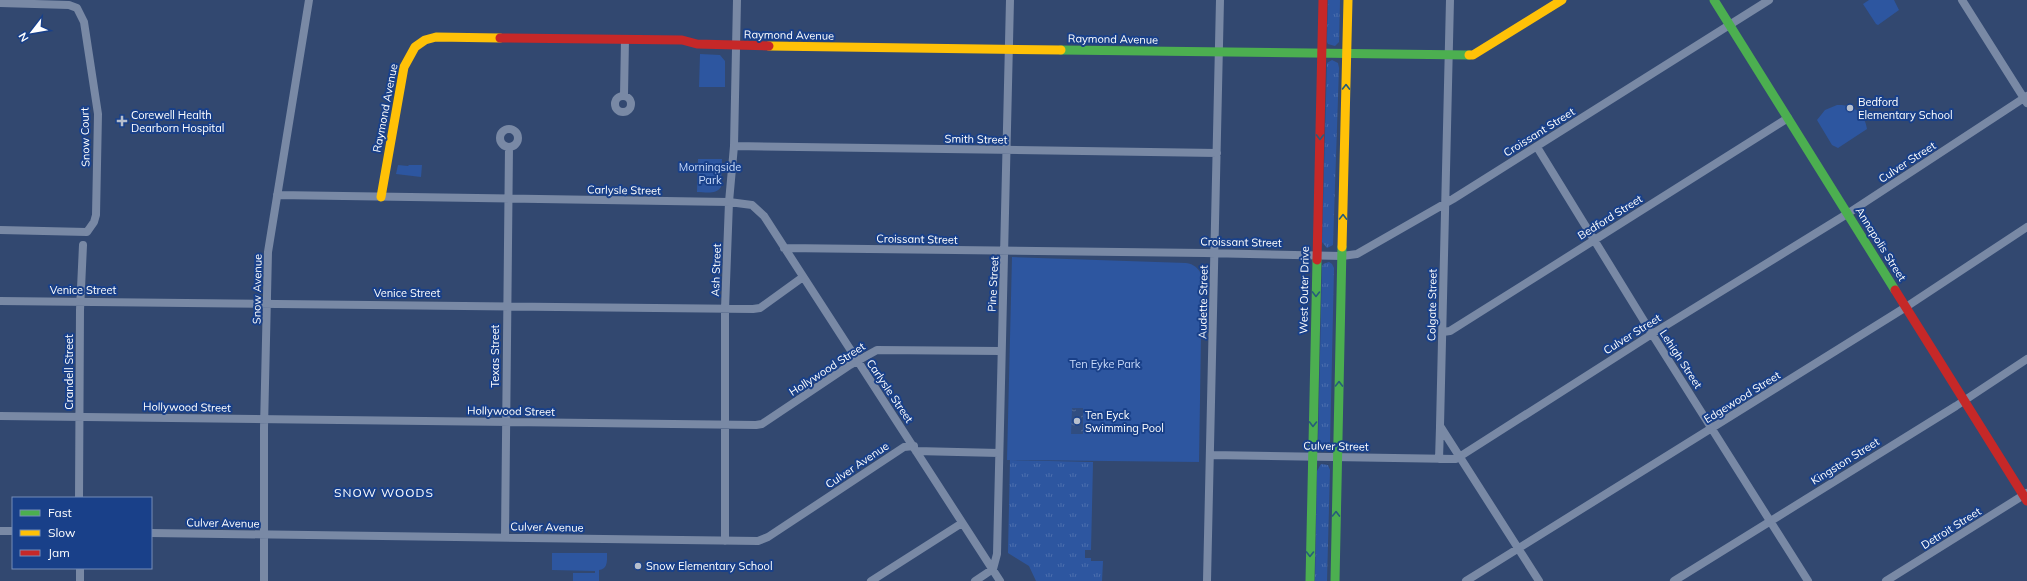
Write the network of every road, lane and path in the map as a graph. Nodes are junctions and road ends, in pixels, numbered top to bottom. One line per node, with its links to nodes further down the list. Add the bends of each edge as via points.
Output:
1 (310, 0): 29 (street, Snow Avenue)
2 (737, 0): 15 (street, Ash Street)
3 (1010, 0): 16 (street, Pine Street)
4 (1220, 0): 17 (street, Audette Street)
5 (1323, 0): 18 (street, West Outer Drive)
6 (1348, 0): 19 (street)
7 (1450, 0): 20 (street, Colgate Street)
8 (1562, 0): 20 (street, via 1476,54)
9 (1714, 0): 13 (street, Annapolis Street)
10 (1769, 0): 13 (street, Croissant Street)
11 (1965, 2): 22 (street)
12 (0, 4): 36 (street, Snow Court, via 69,5 79,11 84,22 98,121 96,215 87,232)
13 (1730, 26): 23 (street, Annapolis Street); 26 (street, Croissant Street)
14 (625, 39): 15 (street, Raymond Avenue, via 682,40 697,44); 21 (street); 30 (street, Raymond Avenue, via 442,37 430,38 420,43 410,52 404,67)
15 (736, 46): 16 (street, Raymond Avenue); 24 (street, Ash Street)
16 (1010, 50): 17 (street, Raymond Avenue); 27 (street, Pine Street)
17 (1219, 52): 18 (street, Raymond Avenue); 28 (street, Audette Street)
18 (1322, 53): 19 (street, Raymond Avenue); 42 (street, West Outer Drive, one-way to 42)
19 (1346, 54): 20 (street, Raymond Avenue); 43 (street, one-way to 19)
20 (1449, 56): 33 (street, Colgate Street)
21 (624, 95)
22 (2026, 99): 34 (street, Culver Street)
23 (1788, 118): 34 (street, Annapolis Street); 37 (street, Bedford Street)
24 (734, 146): 27 (street, Smith Street); 32 (street, Ash Street)
25 (508, 147): 31 (street, Texas Street)
26 (1537, 147): 33 (street, Croissant Street); 37 (street, Lehigh Street)
27 (1008, 150): 28 (street, Smith Street); 40 (street, Pine Street)
28 (1217, 153): 41 (street, Audette Street)
29 (277, 196): 30 (street, Carlysle Street); 47 (street, Snow Avenue, via 268,252)
30 (381, 197): 31 (street, Carlysle Street)
31 (508, 199): 32 (street, Carlysle Street); 48 (street, Texas Street)
32 (730, 202): 39 (street, Carlysle Street, via 745,203 758,210); 50 (street, Ash Street)
33 (1446, 204): 43 (street, Croissant Street, via 1357,254); 51 (street, Colgate Street)
34 (1847, 214): 49 (street, Annapolis Street); 52 (street, Culver Street)
35 (2027, 227): 49 (street, Edgewood Street)
36 (0, 230)
37 (1595, 240): 51 (street, Bedford Street, via 1450,331); 52 (street, Lehigh Street)
38 (83, 245): 46 (street, Crandell Street)
39 (784, 248): 40 (street, Croissant Street); 44 (street, Carlysle Street)
40 (1005, 251): 41 (street, Croissant Street); 53 (street, Pine Street)
41 (1215, 253): 42 (street, Croissant Street); 66 (street, Audette Street)
42 (1317, 255): 43 (street, Croissant Street); 67 (street, West Outer Drive, one-way to 67)
43 (1342, 256): 68 (street, one-way to 43)
44 (803, 277): 50 (street, Venice Street, via 760,308); 55 (street, Carlysle Street)
45 (0, 300): 46 (street, Venice Street)
46 (80, 301): 47 (street, Venice Street); 58 (street, Crandell Street)
47 (268, 303): 48 (street, Venice Street); 59 (street, Snow Avenue)
48 (506, 306): 50 (street, Venice Street); 60 (street, Texas Street)
49 (1906, 307): 56 (street, Annapolis Street); 63 (street, Edgewood Street)
50 (725, 309): 61 (street, Ash Street)
51 (1443, 332): 62 (street, Colgate Street)
52 (1652, 334): 63 (street, Lehigh Street); 69 (street, Culver Street)
53 (1000, 351): 55 (street, Hollywood Street, via 883,349); 65 (street, Pine Street)
54 (2027, 359): 56 (street, Kingston Street)
55 (857, 361): 61 (street, Hollywood Street, via 762,424); 64 (street, Carlysle Street)
56 (1965, 400): 71 (street, Annapolis Street); 73 (street, Kingston Street)
57 (0, 416): 58 (street, Hollywood Street)
58 (79, 417): 59 (street, Hollywood Street); 72 (street, Crandell Street)
59 (265, 419): 60 (street, Hollywood Street); 78 (street, Snow Avenue)
60 (506, 422): 61 (street, Hollywood Street); 79 (street, Texas Street)
61 (725, 425): 80 (street, Ash Street)
62 (1440, 426): 69 (street); 70 (street, Colgate Street)
63 (1712, 429): 73 (street, Lehigh Street); 81 (street, Edgewood Street)
64 (915, 448): 65 (street, Culver Avenue); 74 (street, Carlysle Street); 80 (street, Culver Avenue, via 904,447 768,537 758,540)
65 (999, 453): 83 (street, Pine Street, via 997,554)
66 (1210, 455): 67 (street, Culver Street); 89 (street, Audette Street)
67 (1313, 457): 68 (street, Culver Street); 90 (street, West Outer Drive, one-way to 90)
68 (1337, 457): 70 (street, Culver Street); 91 (street, one-way to 68)
69 (1459, 457): 70 (street, Culver Street); 81 (street)
70 (1439, 459)
71 (2026, 496): 96 (street, Detroit Street)
72 (79, 497)
73 (1770, 520): 94 (street, Kingston Street); 95 (street, Lehigh Street)
74 (962, 523): 83 (street, Carlysle Street); 86 (street)
75 (0, 531): 76 (street)
76 (12, 531)
77 (152, 533): 78 (street, Culver Avenue)
78 (265, 535): 79 (street, Culver Avenue); 85 (street, Snow Avenue)
79 (505, 537): 80 (street, Culver Avenue)
80 (724, 541)
81 (1519, 549): 92 (street, Edgewood Street); 93 (street)
82 (80, 569): 84 (street)
83 (992, 569): 87 (street); 88 (street, Carlysle Street)
84 (80, 581)
85 (264, 581)
86 (871, 581)
87 (975, 581)
88 (1000, 581)
89 (1207, 581)
90 (1310, 581)
91 (1335, 581)
92 (1466, 581)
93 (1539, 581)
94 (1674, 581)
95 (1808, 581)
96 (1886, 581)

